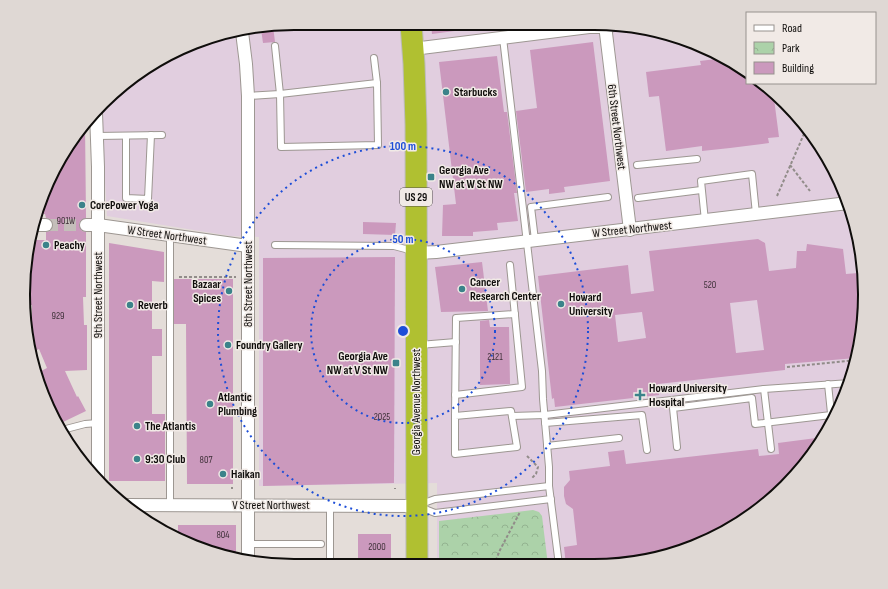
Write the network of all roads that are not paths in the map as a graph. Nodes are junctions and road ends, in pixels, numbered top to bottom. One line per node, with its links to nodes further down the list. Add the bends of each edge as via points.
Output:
1 (411, 30): 7 (highway, Georgia Avenue Northwest / US 29)
2 (519, 30): 5 (street)
3 (609, 31): 26 (street, 6th Street Northwest)
4 (242, 35): 11 (street, 8th Street Northwest)
5 (504, 38): 7 (street); 28 (lane)
6 (276, 46): 10 (lane)
7 (413, 49): 31 (highway, Georgia Avenue Northwest / US 29)
8 (374, 58): 9 (lane)
9 (376, 83): 10 (lane); 10 (lane, via 378,144 281,147)
10 (280, 94): 11 (lane)
11 (248, 96): 30 (street, 8th Street Northwest)
12 (96, 120): 15 (street, 9th Street Northwest)
13 (151, 135): 14 (lane); 16 (lane); 16 (lane, via 148,199 126,198)
14 (162, 135)
15 (97, 136): 16 (lane); 25 (street, 9th Street Northwest)
16 (126, 136)
17 (698, 159): 18 (lane)
18 (637, 165)
19 (702, 190): 21 (lane); 23 (lane, via 700,181 752,174); 24 (lane)
20 (608, 197): 28 (lane, via 531,207)
21 (638, 198)
22 (842, 204): 23 (street, W Street Northwest)
23 (756, 214): 24 (street, W Street Northwest)
24 (705, 220): 26 (street, W Street Northwest)
25 (92, 225): 27 (street, W Street Northwest); 45 (street, 9th Street Northwest)
26 (630, 230): 28 (street, W Street Northwest)
27 (170, 235): 30 (street, W Street Northwest); 58 (lane)
28 (532, 240): 31 (street, W Street Northwest, via 436,252); 41 (lane)
29 (275, 245): 31 (lane, via 394,246)
30 (248, 246): 59 (street, 8th Street Northwest)
31 (416, 252): 35 (highway, Georgia Avenue Northwest / US 29)
32 (510, 265): 33 (lane)
33 (515, 314): 34 (lane, via 456,318); 39 (lane, via 522,386)
34 (456, 342): 35 (lane); 39 (lane)
35 (416, 345): 61 (highway, Georgia Avenue Northwest / US 29)
36 (843, 383): 37 (lane)
37 (828, 384): 38 (lane); 40 (lane)
38 (764, 389): 41 (lane); 47 (lane)
39 (455, 394): 43 (lane)
40 (831, 412)
41 (545, 415): 44 (lane); 46 (lane)
42 (829, 415): 47 (lane)
43 (455, 416): 44 (lane, via 511,411); 44 (lane, via 455,454 517,447)
44 (512, 416)
45 (98, 423): 48 (lane); 54 (street, 9th Street Northwest)
46 (545, 423): 50 (lane); 53 (lane, via 642,415)
47 (768, 423): 51 (lane, via 755,424 752,398 673,408); 52 (lane)
48 (66, 429)
49 (619, 438): 50 (lane)
50 (547, 446): 55 (lane)
51 (677, 447)
52 (771, 449)
53 (647, 450)
54 (98, 471)
55 (549, 486): 56 (lane); 61 (lane, via 435,500)
56 (551, 499): 61 (lane, via 435,513); 67 (lane)
57 (134, 505): 58 (street, V Street Northwest)
58 (170, 505): 59 (street, V Street Northwest)
59 (248, 505): 60 (street, V Street Northwest); 62 (street, 8th Street Northwest)
60 (330, 505): 61 (street, V Street Northwest); 65 (lane)
61 (417, 506): 66 (highway, Georgia Avenue Northwest / US 29)
62 (248, 544): 63 (lane); 64 (street, 8th Street Northwest)
63 (321, 544)
64 (248, 555)
65 (330, 559)
66 (417, 559)
67 (558, 559)

